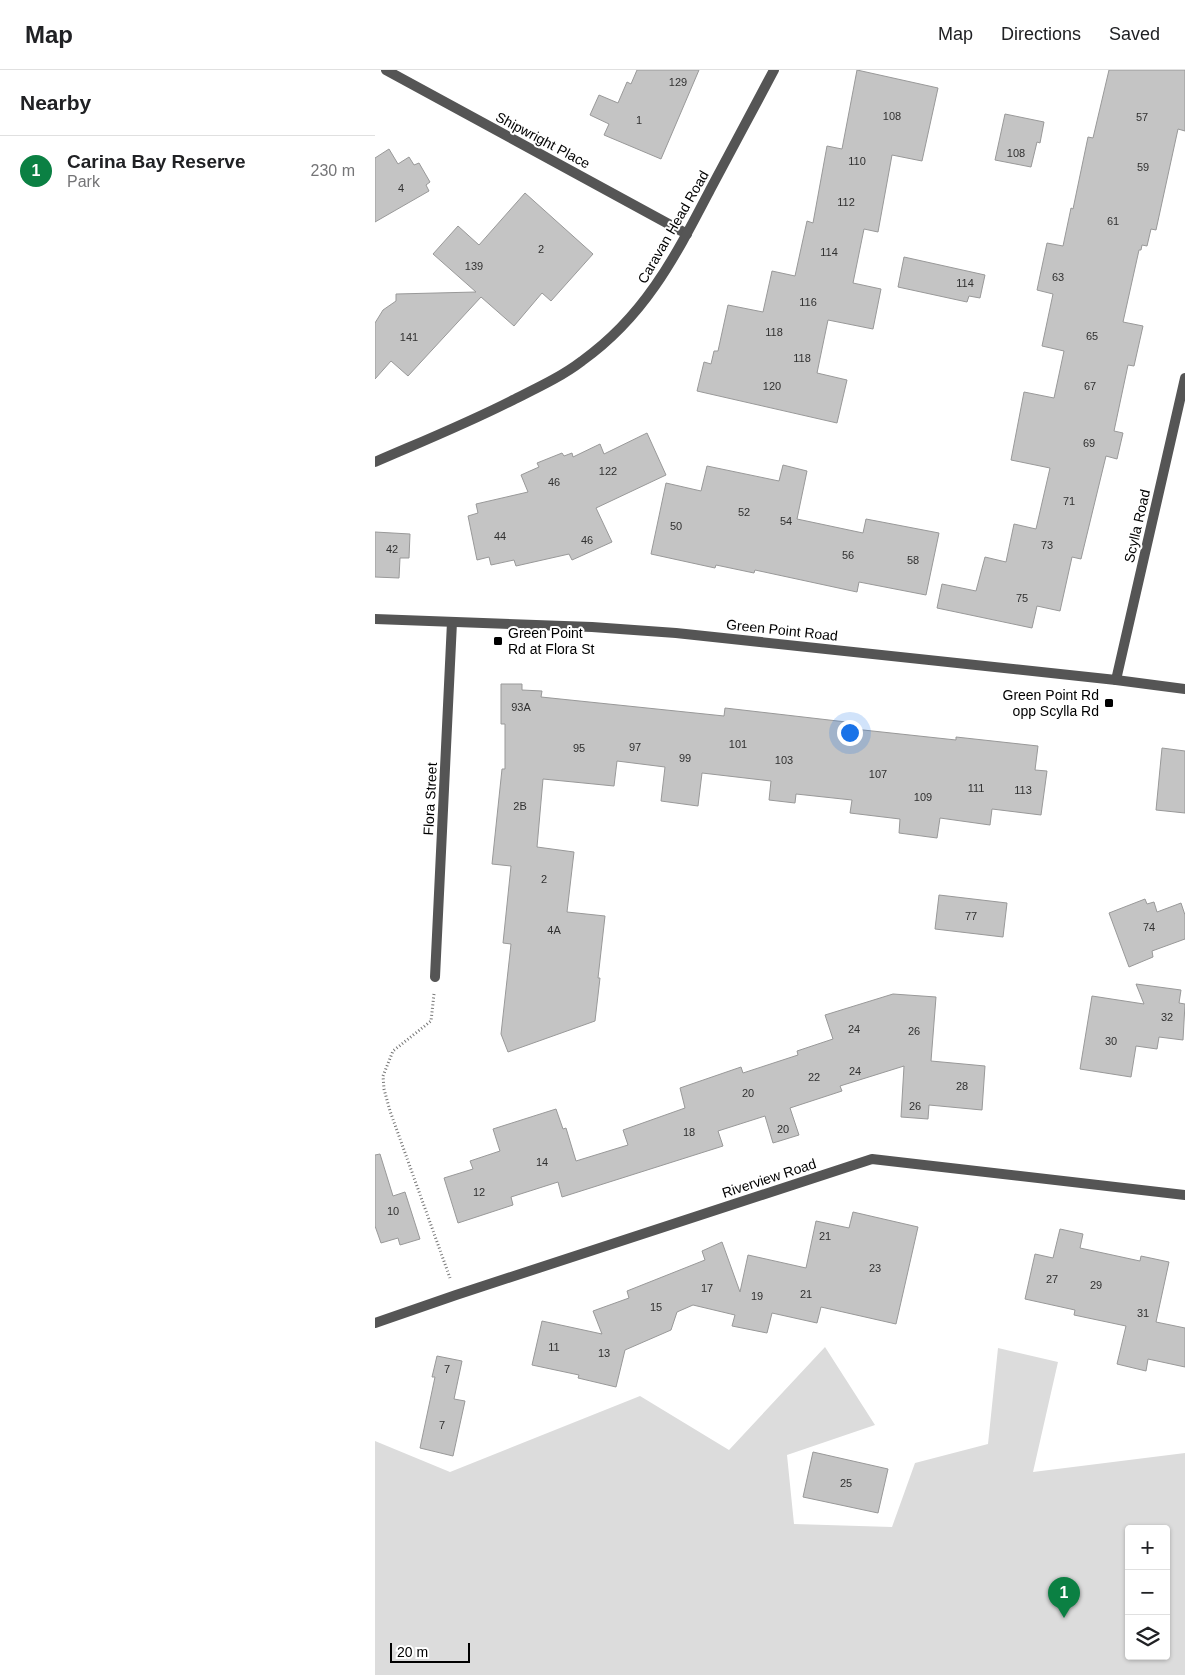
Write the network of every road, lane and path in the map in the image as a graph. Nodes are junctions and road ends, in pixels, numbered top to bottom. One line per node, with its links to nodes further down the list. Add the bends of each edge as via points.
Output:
1 (386, 70): 3 (street, Shipwright Place)
2 (774, 70): 3 (street, Caravan Head Road)
3 (687, 234): 5 (street, Caravan Head Road, via 647,300 583,360 553,380 483,415)
4 (1185, 378): 8 (street, Scylla Road)
5 (375, 462)
6 (375, 618): 7 (street, Green Point Road)
7 (452, 622): 8 (street, Green Point Road, via 676,633); 10 (street, Flora Street)
8 (1116, 680): 9 (street, Green Point Road)
9 (1185, 689)
10 (435, 977): 12 (path, via 431,1021 393,1050 383,1076 390,1112)
11 (1185, 1195): 12 (street, Riverview Road, via 872,1158)
12 (456, 1295): 13 (street, Riverview Road)
13 (375, 1323)

